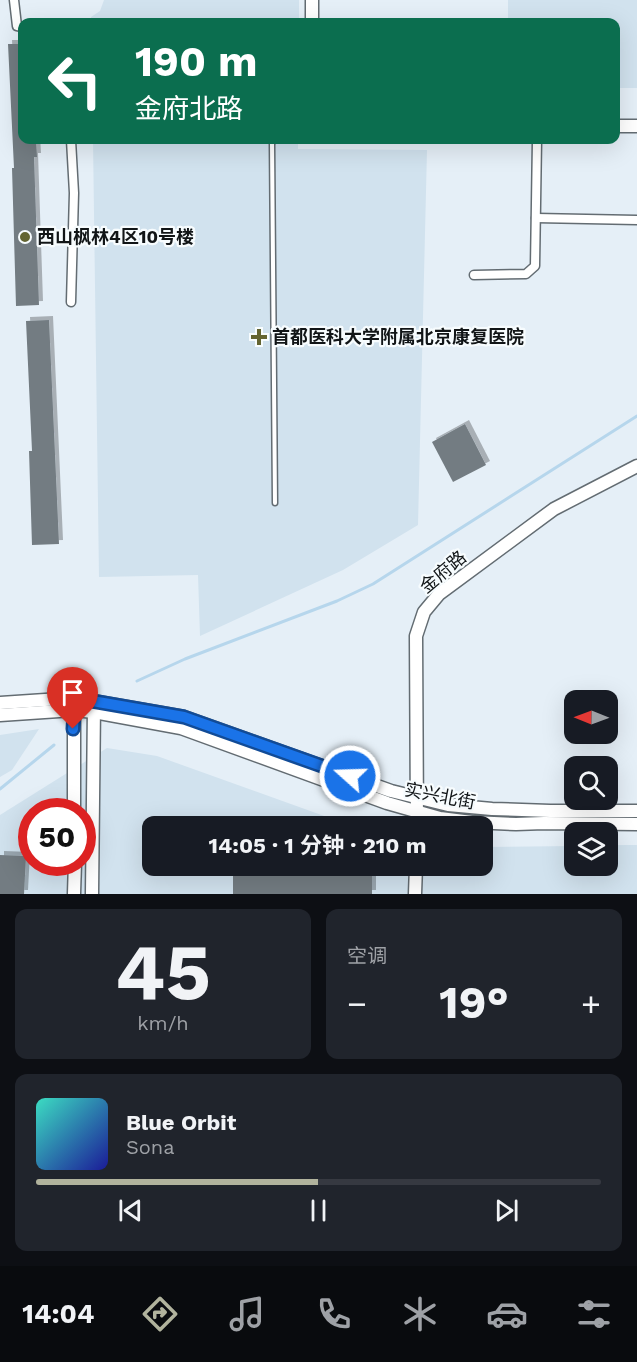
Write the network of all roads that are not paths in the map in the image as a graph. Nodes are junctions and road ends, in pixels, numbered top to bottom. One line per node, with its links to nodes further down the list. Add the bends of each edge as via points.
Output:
1 (14, 0): 4 (street)
2 (312, 0): 3 (main road)
3 (312, 18)
4 (18, 26)
5 (620, 126): 6 (main road)
6 (637, 126)
7 (71, 144): 13 (street)
8 (272, 144): 15 (lane)
9 (537, 144): 10 (street)
10 (536, 218): 11 (street); 12 (street, via 537,258 531,271)
11 (637, 220)
12 (474, 275)
13 (71, 302)
14 (637, 466): 21 (main road, 金府路, via 554,509 439,594 424,612 416,636)
15 (275, 503)
16 (0, 704): 17 (main road, 实兴北街)
17 (74, 704): 18 (main road, 实兴北街); 19 (main road, 实兴北街); 20 (main road)
18 (94, 706): 21 (main road, 实兴北街, via 182,728 387,803); 28 (main road)
19 (0, 715)
20 (74, 798)
21 (417, 805): 22 (main road, 实兴北街); 23 (main road, 金府路); 24 (main road, 实兴北街, via 440,818 472,822)
22 (637, 811)
23 (417, 816)
24 (637, 824)
25 (75, 876): 27 (main road)
26 (416, 876): 29 (main road)
27 (74, 894)
28 (92, 894)
29 (415, 894)

